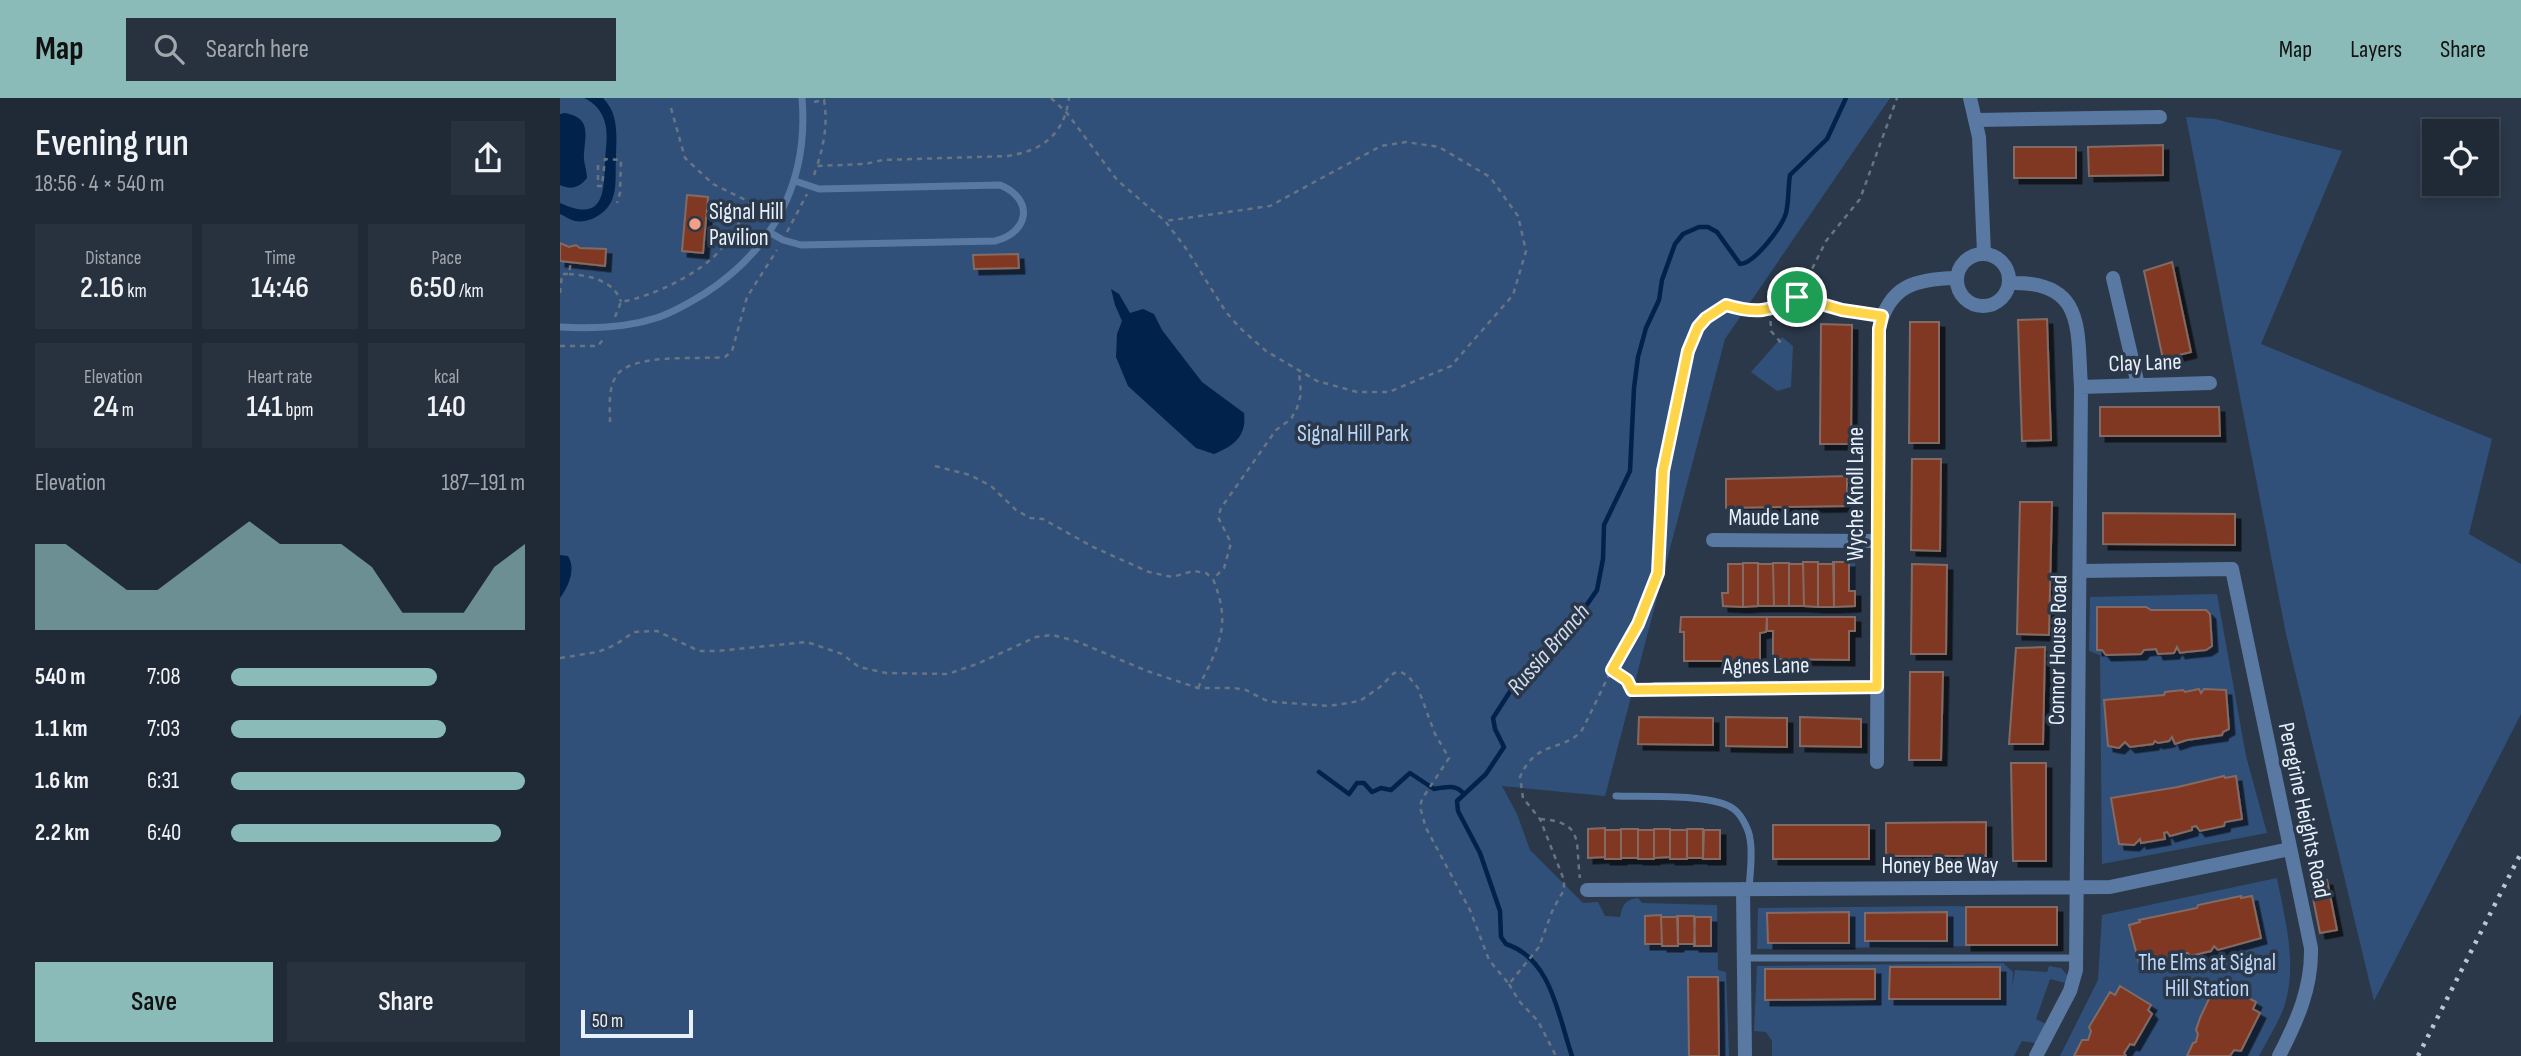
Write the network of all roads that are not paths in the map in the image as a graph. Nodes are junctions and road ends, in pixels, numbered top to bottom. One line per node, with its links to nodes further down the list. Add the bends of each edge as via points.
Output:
1 (1970, 98): 4 (street)
2 (802, 101): 5 (lane)
3 (2160, 117): 4 (street)
4 (1976, 120): 7 (street)
5 (795, 181): 6 (lane); 6 (lane, via 819,189 1000,186 1013,190 1024,212 1016,231 995,241 801,245)
6 (769, 232): 11 (lane, via 734,272 691,302 656,318 611,327)
7 (1983, 253): 8 (street, via 1962,264); 10 (street, via 2005,266)
8 (1956, 278): 10 (street, via 1962,295 1976,305 1994,304); 16 (street, Wyche Knoll Lane, via 1910,285 1891,299 1882,316)
9 (2113, 278): 13 (street)
10 (2009, 283): 14 (street, Connor House Road, via 2027,282 2050,289 2074,312)
11 (560, 327)
12 (2210, 383): 13 (street, Clay Lane)
13 (2138, 385): 14 (street, Clay Lane)
14 (2081, 387): 17 (street, Connor House Road)
15 (1713, 540): 16 (street, Maude Lane)
16 (1878, 541): 18 (street, Wyche Knoll Lane)
17 (2080, 571): 22 (street, Peregrine Heights Road, via 2232,569); 24 (street, Connor House Road)
18 (1877, 687): 19 (street, Agnes Lane); 20 (street, Wyche Knoll Lane)
19 (1655, 689)
20 (1877, 762)
21 (1616, 796): 25 (lane, via 1700,799 1736,810 1751,839)
22 (2290, 849): 24 (street, Honey Bee Way, via 2110,887); 30 (street, Peregrine Heights Road, via 2311,964 2305,998)
23 (1583, 884): 25 (street, Honey Bee Way)
24 (2077, 887): 25 (street, Honey Bee Way); 27 (street, Connor House Road)
25 (1746, 889): 26 (street)
26 (1744, 958): 27 (lane); 28 (street)
27 (2077, 958): 29 (street, Connor House Road, via 2075,980)
28 (1745, 1056)
29 (2036, 1056)
30 (2279, 1056)

